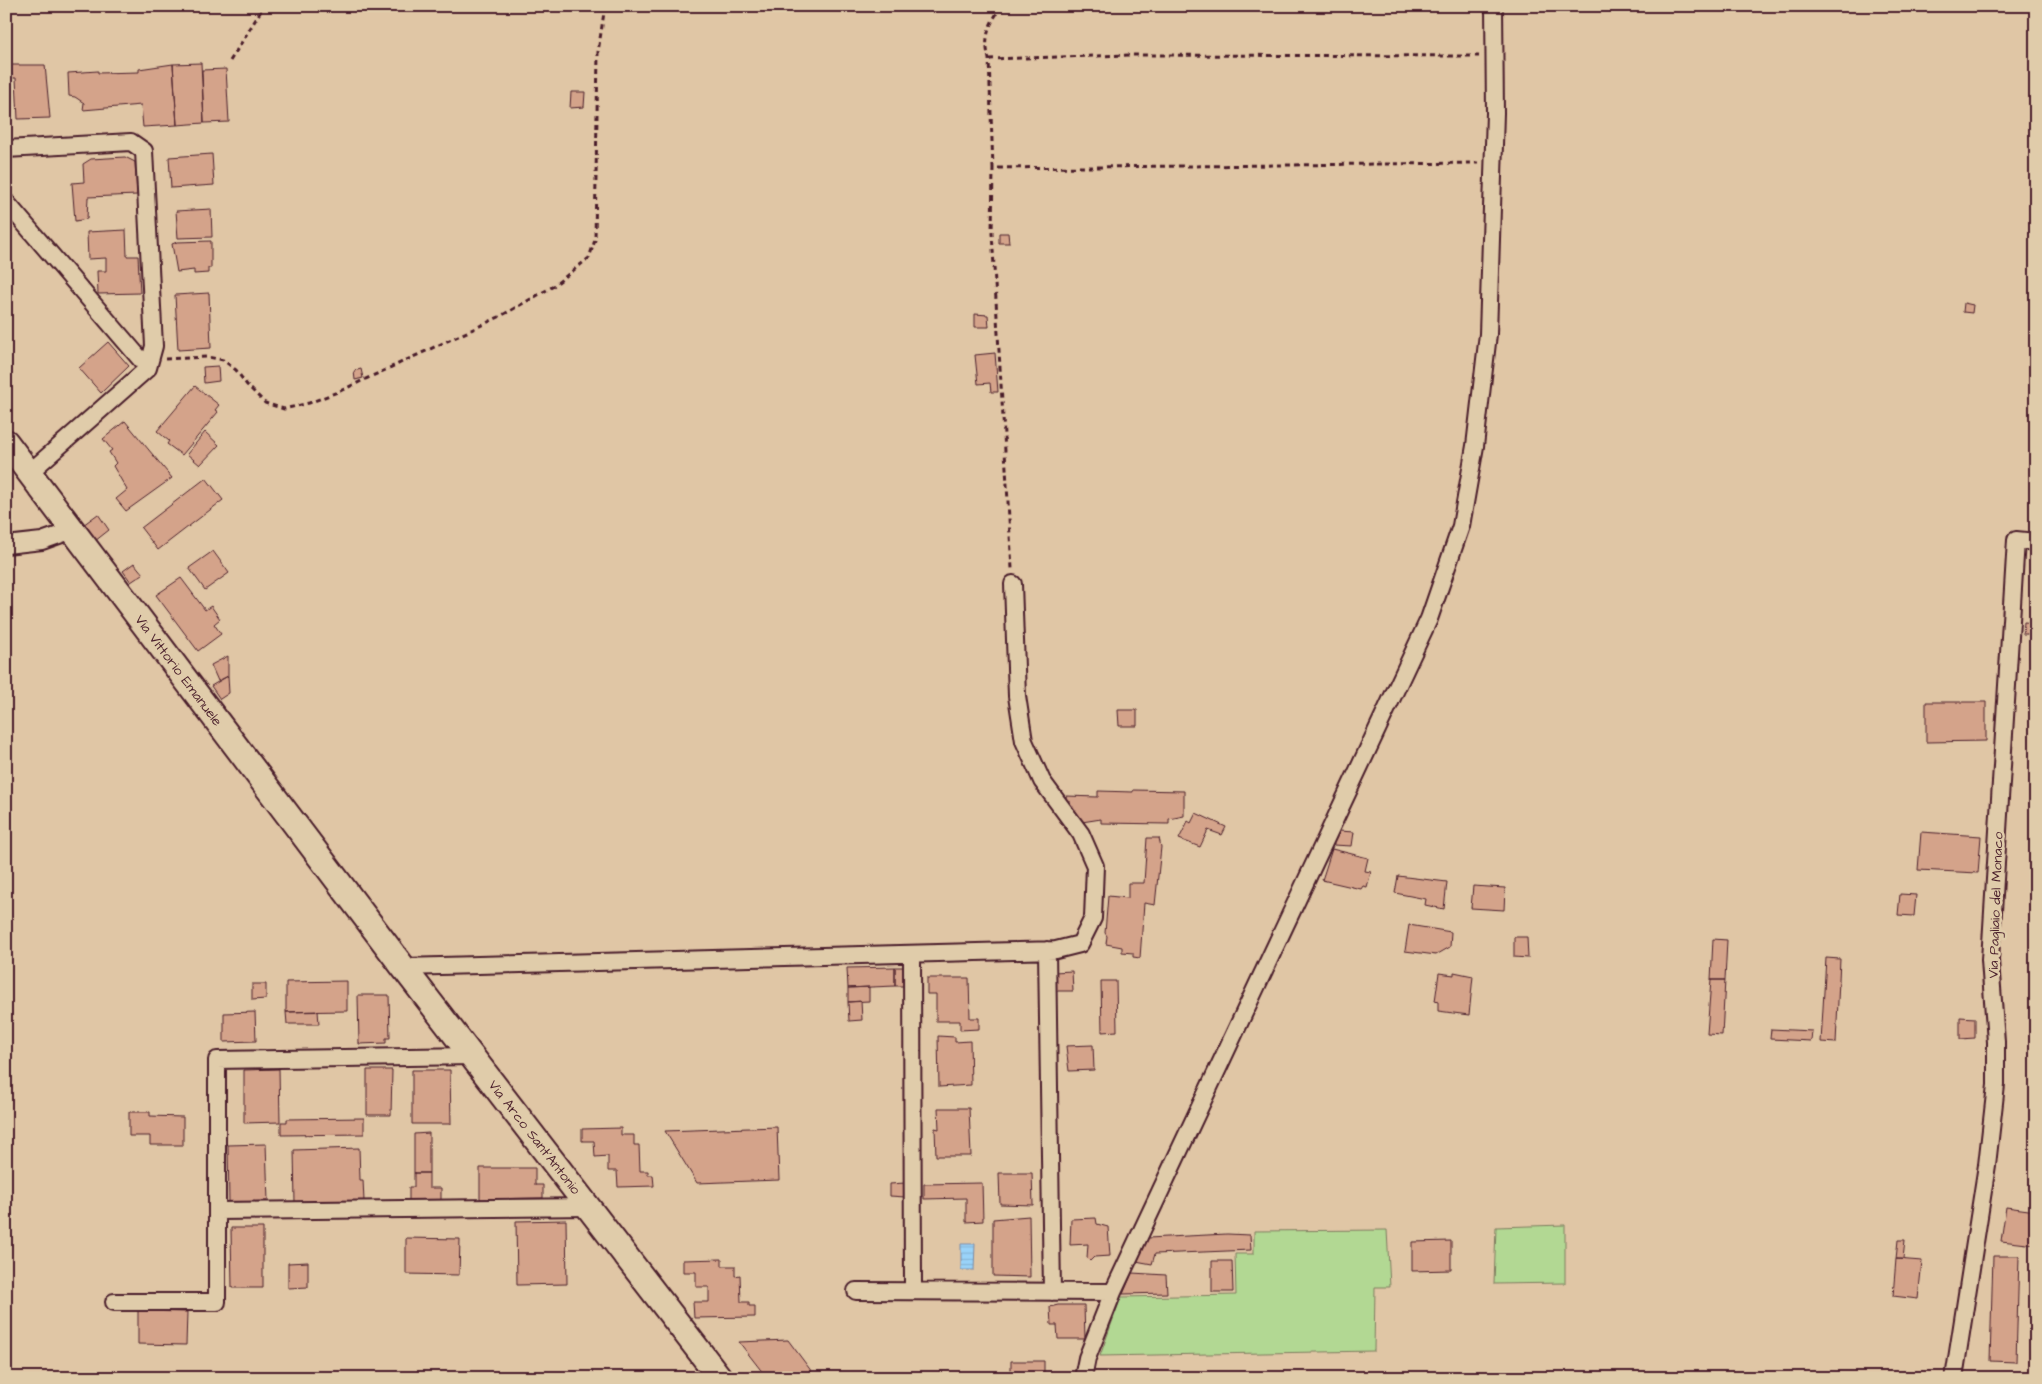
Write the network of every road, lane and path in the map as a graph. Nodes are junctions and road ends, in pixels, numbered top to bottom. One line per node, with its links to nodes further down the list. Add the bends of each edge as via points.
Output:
1 (264, 6): 6 (path)
2 (605, 6): 12 (path, via 598,52 595,240 589,258 574,270 552,287 499,317 340,392 284,409 265,403 223,360 208,356)
3 (1002, 6): 5 (path, via 986,35)
4 (1494, 6): 29 (street, via 1495,113 1488,334 1475,446 1461,526 1429,619)
5 (989, 59): 7 (path, via 1131,55 1479,55); 10 (path)
6 (230, 61)
7 (1479, 65)
8 (6, 149): 12 (street, via 131,142 144,151 154,346)
9 (1480, 153): 10 (path, via 1480,163)
10 (993, 168): 18 (path, via 992,233)
11 (6, 202): 12 (street)
12 (149, 364): 14 (street)
13 (6, 442): 14 (street, Via Vittorio Emanuele)
14 (30, 472): 15 (street, Via Vittorio Emanuele)
15 (73, 530): 17 (street, via 42,541); 19 (street, Via Vittorio Emanuele)
16 (2036, 542): 33 (street, Via Pagliaio del Monaco, via 2016,540 1990,960 1996,1085)
17 (6, 545)
18 (1013, 584): 20 (street, via 1017,696 1024,741 1042,781 1081,834 1095,866 1093,918 1080,944)
19 (350, 898): 22 (street, Via Arco Sant'Antonio)
20 (1047, 950): 21 (street); 28 (street)
21 (912, 954): 22 (street); 27 (street)
22 (403, 967): 23 (street, Via Arco Sant'Antonio)
23 (472, 1056): 24 (street, Via Arco Sant'Antonio); 25 (street, via 217,1060)
24 (590, 1208): 25 (street); 31 (street, Via Arco Sant'Antonio)
25 (219, 1210): 30 (street, via 217,1302)
26 (856, 1291): 27 (street)
27 (912, 1291): 28 (street)
28 (1052, 1292): 29 (street)
29 (1113, 1292): 32 (street, via 1087,1358)
30 (114, 1302)
31 (720, 1378)
32 (1083, 1378)
33 (1954, 1378)

